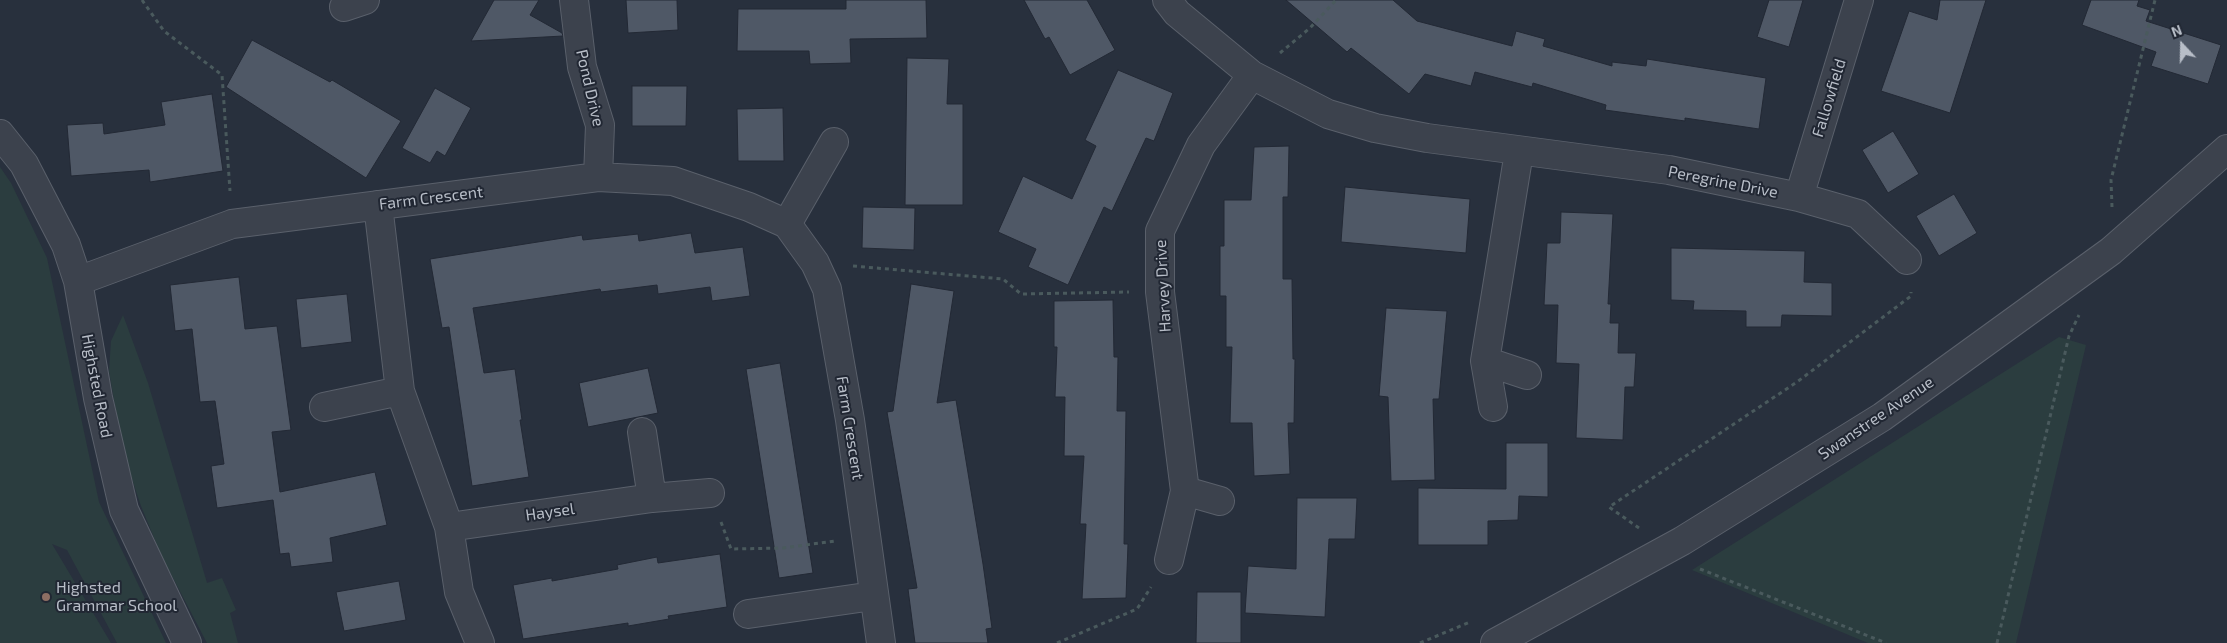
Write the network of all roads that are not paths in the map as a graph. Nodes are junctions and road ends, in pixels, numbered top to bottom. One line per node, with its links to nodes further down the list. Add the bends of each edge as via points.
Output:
1 (574, 0): 9 (street, Pond Drive, via 582,66 600,125)
2 (1167, 0): 4 (street, Peregrine Drive, via 1177,13)
3 (1859, 0): 10 (street, Fallowfield)
4 (1252, 76): 8 (street, Peregrine Drive, via 1328,114 1375,128); 21 (street, Harvey Drive, via 1201,144 1160,231 1160,292)
5 (0, 134): 14 (street, Highsted Road, via 24,164 66,245)
6 (834, 142): 12 (street)
7 (2227, 149): 32 (street, Swanstree Avenue, via 2111,251 1882,417 1675,545)
8 (1519, 152): 10 (street, Peregrine Drive, via 1669,170); 15 (street)
9 (598, 177): 11 (street, Farm Crescent); 12 (street, Farm Crescent, via 673,181)
10 (1799, 197): 13 (street, Peregrine Drive, via 1858,214)
11 (378, 205): 14 (street, Farm Crescent, via 232,224); 17 (street)
12 (787, 224): 27 (street, Farm Crescent, via 815,262 827,289 850,420)
13 (1907, 260)
14 (78, 281): 29 (street, Highsted Road, via 98,398 124,510)
15 (1485, 362): 16 (street); 19 (street)
16 (1527, 376)
17 (400, 391): 18 (street); 25 (street)
18 (324, 407)
19 (1494, 407)
20 (642, 432): 23 (street)
21 (1185, 491): 24 (street); 26 (street, Harvey Drive)
22 (710, 493): 23 (street, Haysel)
23 (652, 498): 25 (street, Haysel)
24 (1220, 501)
25 (449, 527): 30 (street, via 459,592)
26 (1169, 560)
27 (873, 596): 28 (street); 31 (street, Farm Crescent)
28 (748, 614)
29 (187, 643)
30 (480, 643)
31 (881, 643)
32 (1495, 643)

